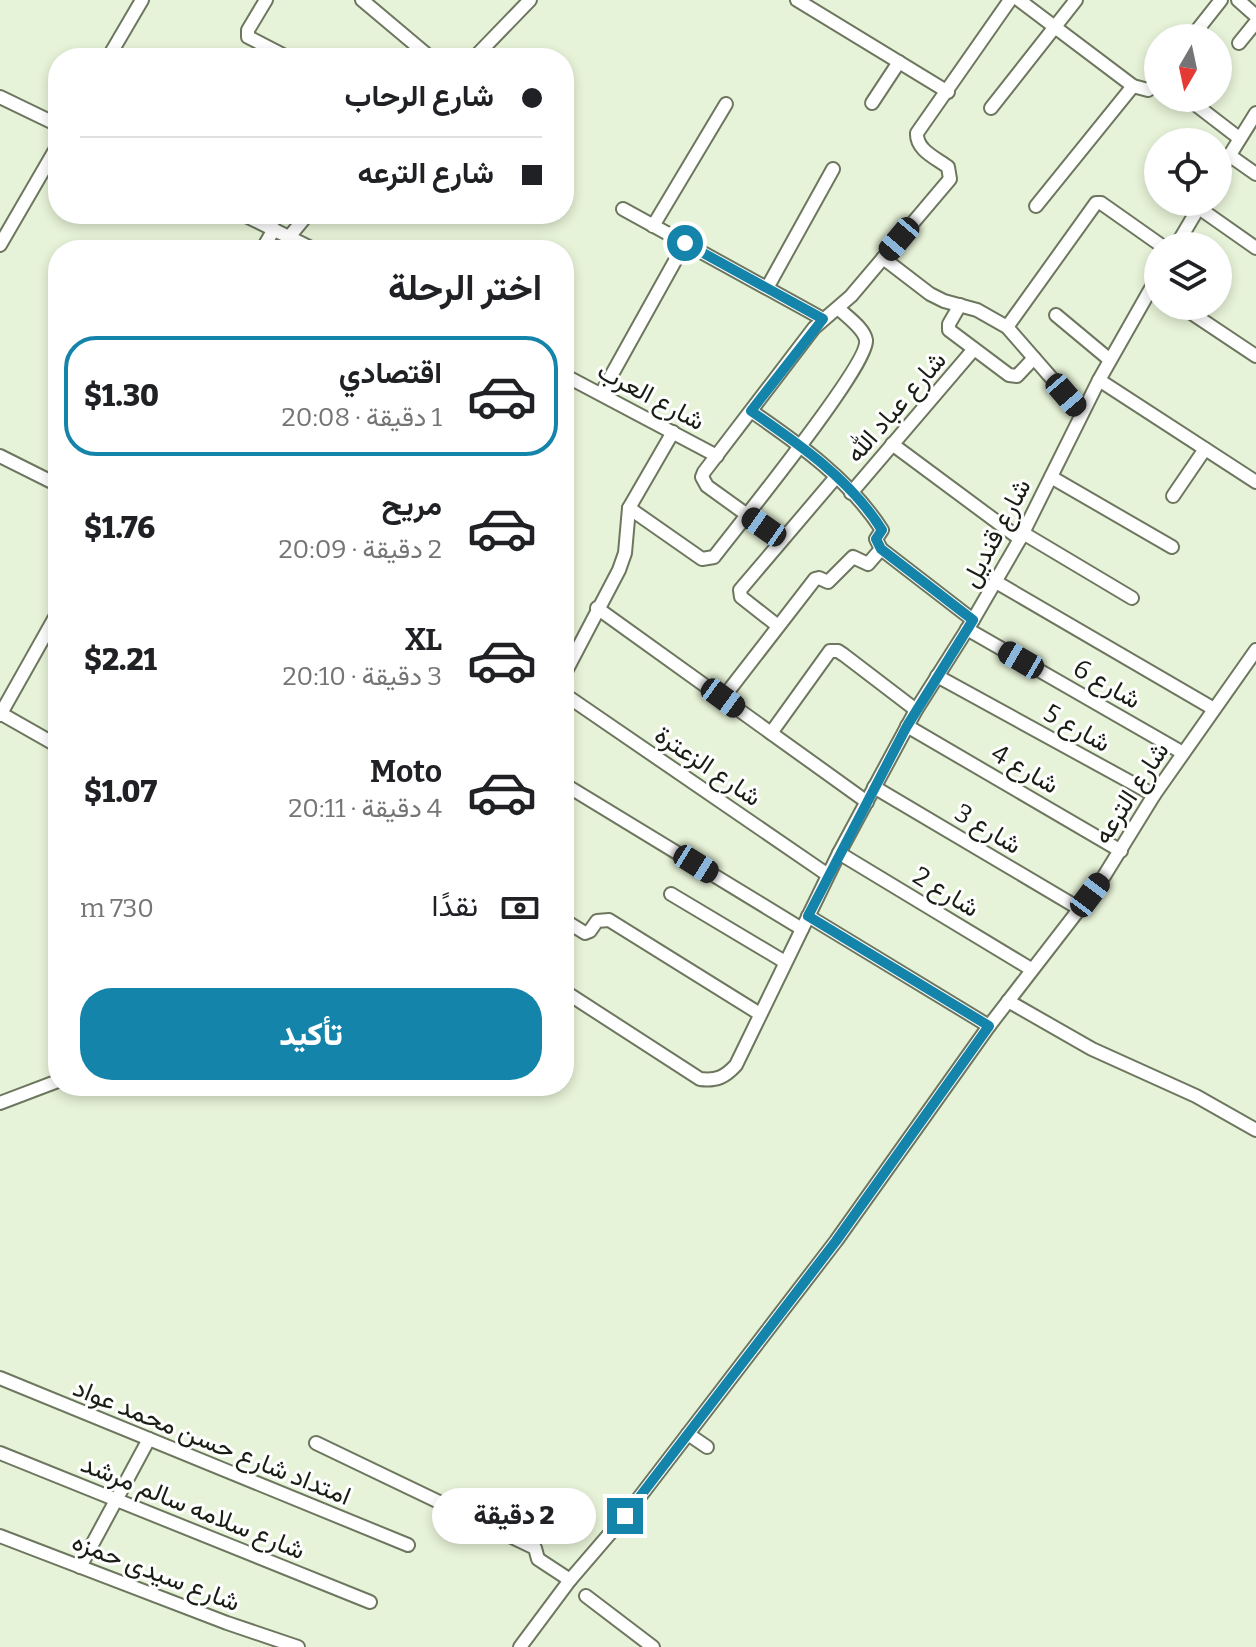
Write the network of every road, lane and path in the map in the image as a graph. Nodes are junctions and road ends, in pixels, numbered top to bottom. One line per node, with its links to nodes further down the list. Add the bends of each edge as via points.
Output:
1 (142, 0): 16 (street)
2 (266, 0): 17 (street, via 248,30 250,40)
3 (362, 0): 18 (street)
4 (530, 0): 19 (street)
5 (797, 0): 20 (street)
6 (1010, 0): 23 (street)
7 (1019, 0): 14 (street)
8 (1076, 0): 14 (street)
9 (1221, 0): 13 (street)
10 (1238, 0): 11 (street)
11 (1256, 16)
12 (1256, 22): 15 (street)
13 (1202, 24)
14 (1054, 26): 21 (street); 27 (street)
15 (1239, 43)
16 (114, 48)
17 (267, 48)
18 (419, 48)
19 (484, 48)
20 (899, 62): 23 (street); 25 (street)
21 (1133, 86): 22 (street); 37 (street)
22 (1144, 90)
23 (948, 92): 51 (street, via 917,133 917,141 948,167 950,179)
24 (0, 97): 30 (street)
25 (872, 103)
26 (726, 104): 42 (street)
27 (991, 108)
28 (1205, 112): 31 (street)
29 (1256, 113): 31 (street)
30 (48, 120)
31 (1239, 138): 32 (street)
32 (1232, 150)
33 (1232, 157): 36 (street)
34 (48, 162): 49 (street)
35 (833, 169): 52 (street)
36 (1256, 174)
37 (1036, 206)
38 (623, 209): 42 (street)
39 (1214, 216): 50 (street)
40 (263, 224): 43 (street)
41 (300, 224): 45 (street)
42 (653, 226): 48 (street)
43 (274, 229): 45 (street); 46 (street)
44 (1144, 233): 59 (street, via 1101,203 1094,204)
45 (289, 237): 47 (street)
46 (268, 240)
47 (295, 240)
48 (685, 243): 52 (street); 66 (street)
49 (0, 245)
50 (1256, 248)
51 (883, 258): 54 (street, via 930,294); 55 (street)
52 (767, 288): 57 (street)
53 (1144, 304): 63 (street, شارع قنديل)
54 (960, 305): 59 (street); 60 (street, via 949,330)
55 (838, 308): 57 (street); 71 (street, via 863,333 865,349)
56 (1056, 315): 63 (street)
57 (823, 319): 67 (street)
58 (1202, 320): 61 (street)
59 (1007, 327): 62 (street)
60 (974, 349): 62 (street, via 1014,377); 70 (street, شارع عباد الله)
61 (1256, 356)
62 (1034, 358): 68 (street)
63 (1110, 360): 65 (street, شارع قنديل)
64 (574, 380): 66 (street, شارع العرب)
65 (1099, 380): 68 (street, شارع قنديل); 72 (street)
66 (601, 394): 69 (street, شارع العرب)
67 (751, 411): 71 (street); 74 (street)
68 (1082, 413): 76 (street, شارع قنديل)
69 (673, 432): 74 (street, شارع العرب); 81 (street)
70 (892, 444): 79 (street, شارع عباد الله); 83 (street)
71 (799, 445): 75 (street); 82 (street)
72 (1205, 449): 78 (street); 80 (street)
73 (0, 456): 77 (street)
74 (717, 456): 82 (street, via 703,482)
75 (836, 477): 79 (street); 84 (street)
76 (1051, 477): 83 (street, شارع قنديل); 85 (street)
77 (48, 480)
78 (1256, 482)
79 (851, 493): 86 (street, via 882,530 876,539)
80 (1173, 496)
81 (629, 508): 82 (street, via 702,559 714,557); 89 (street, via 625,553)
82 (746, 514): 84 (street)
83 (1022, 536): 87 (street, شارع قنديل); 88 (street)
84 (782, 540): 91 (street, via 740,594)
85 (1172, 547)
86 (881, 549): 90 (street, شارع 6); 91 (street, via 868,564 853,557 828,582 817,578)
87 (996, 582): 90 (street, شارع قنديل); 98 (street)
88 (1132, 598)
89 (597, 608): 94 (street); 96 (street)
90 (970, 624): 95 (street, شارع قنديل); 104 (street, شارع 6)
91 (778, 626): 96 (street)
92 (48, 630): 100 (street)
93 (1256, 650): 98 (street, شارع الترعه)
94 (574, 655)
95 (937, 676): 99 (street, شارع قنديل); 107 (street, شارع 5)
96 (723, 698): 102 (street)
97 (574, 701): 111 (street, شارع الزعترة)
98 (1214, 709): 104 (street, شارع الترعه)
99 (916, 710): 101 (street, شارع قنديل); 102 (street, via 844,655 830,651)
100 (0, 714): 103 (street)
101 (907, 726): 105 (street, شارع قنديل); 109 (street, شارع 4)
102 (771, 733): 108 (street)
103 (48, 740)
104 (1183, 753): 107 (street, شارع الترعه)
105 (874, 787): 108 (street, شارع قنديل); 113 (street, شارع 3)
106 (574, 790): 116 (street)
107 (1154, 795): 109 (street, شارع الترعه)
108 (867, 802): 110 (street, شارع قنديل)
109 (1121, 851): 113 (street, شارع الترعه)
110 (839, 853): 111 (street, شارع قنديل); 118 (street, شارع 2)
111 (828, 875): 114 (street, شارع قنديل)
112 (671, 894): 117 (street)
113 (1080, 909): 118 (street, شارع الترعه)
114 (808, 916): 116 (street, شارع قنديل); 122 (street)
115 (574, 926): 121 (street, via 585,933 597,921 609,920)
116 (802, 929): 117 (street, شارع قنديل)
117 (785, 962): 121 (street, شارع قنديل)
118 (1031, 969): 120 (street, شارع الترعه)
119 (574, 997): 121 (street, شارع قنديل, via 700,1079 727,1075)
120 (1008, 1001): 122 (street, شارع الترعه); 125 (street)
121 (760, 1014)
122 (989, 1026): 127 (street, شارع الترعه, via 836,1241)
123 (48, 1085): 124 (street)
124 (0, 1103)
125 (1256, 1130)
126 (0, 1378): 128 (street, امتداد شارع حسن محمد عواد)
127 (688, 1434): 130 (street); 136 (street, شارع الترعه)
128 (149, 1439): 132 (street); 134 (street, امتداد شارع حسن محمد عواد)
129 (316, 1443): 136 (street, via 535,1548 538,1559)
130 (707, 1447)
131 (0, 1453): 132 (street, شارع سلامه سالم مرشد)
132 (116, 1500): 135 (street); 138 (street, شارع سلامه سالم مرشد)
133 (0, 1536): 135 (street, شارع سيدى حمزه)
134 (408, 1545)
135 (80, 1567): 139 (street, شارع سيدى حمزه)
136 (570, 1580): 140 (street, شارع الترعه)
137 (586, 1596): 141 (street)
138 (370, 1602)
139 (298, 1647)
140 (520, 1647)
141 (653, 1647)

